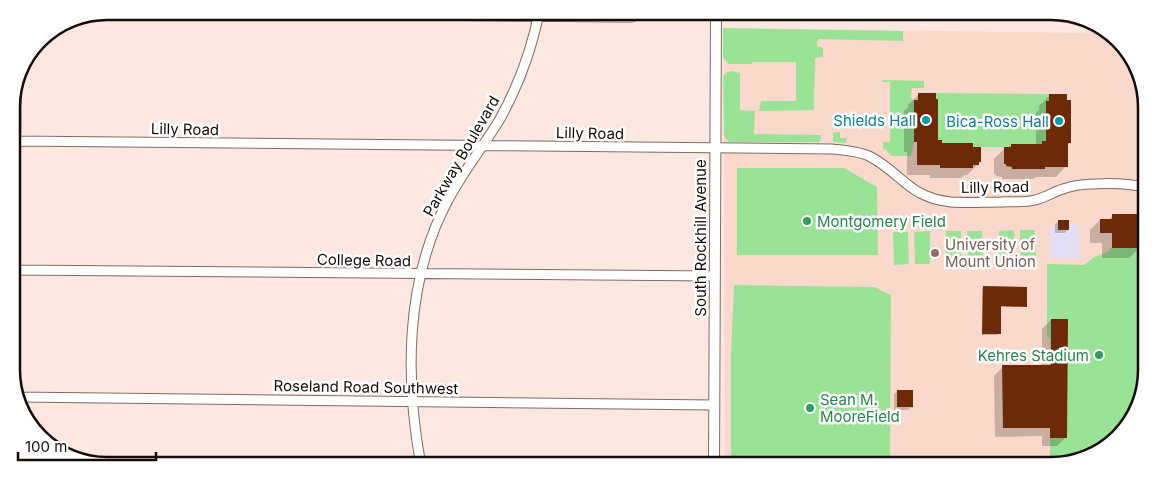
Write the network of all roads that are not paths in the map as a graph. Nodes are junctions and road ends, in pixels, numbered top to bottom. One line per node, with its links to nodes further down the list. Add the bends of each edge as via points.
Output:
1 (537, 20): 4 (street, Parkway Boulevard, via 516,85 501,117)
2 (716, 20): 5 (street, South Rockhill Avenue)
3 (20, 141): 4 (street, Lilly Road)
4 (481, 146): 5 (street, Lilly Road); 8 (street, Parkway Boulevard, via 446,204 430,240)
5 (715, 148): 6 (street, Lilly Road, via 850,151 867,155 918,192 951,202 1036,200 1064,188 1083,185); 9 (street, South Rockhill Avenue)
6 (1138, 187)
7 (20, 270): 8 (street, College Road)
8 (421, 274): 9 (street, College Road); 11 (street, Parkway Boulevard, via 413,328)
9 (715, 276): 12 (street, South Rockhill Avenue)
10 (24, 396): 11 (street, Roseland Road Southwest)
11 (413, 402): 12 (street, Roseland Road Southwest); 13 (street, Parkway Boulevard)
12 (714, 405): 14 (street, South Rockhill Avenue)
13 (420, 457)
14 (714, 457)

